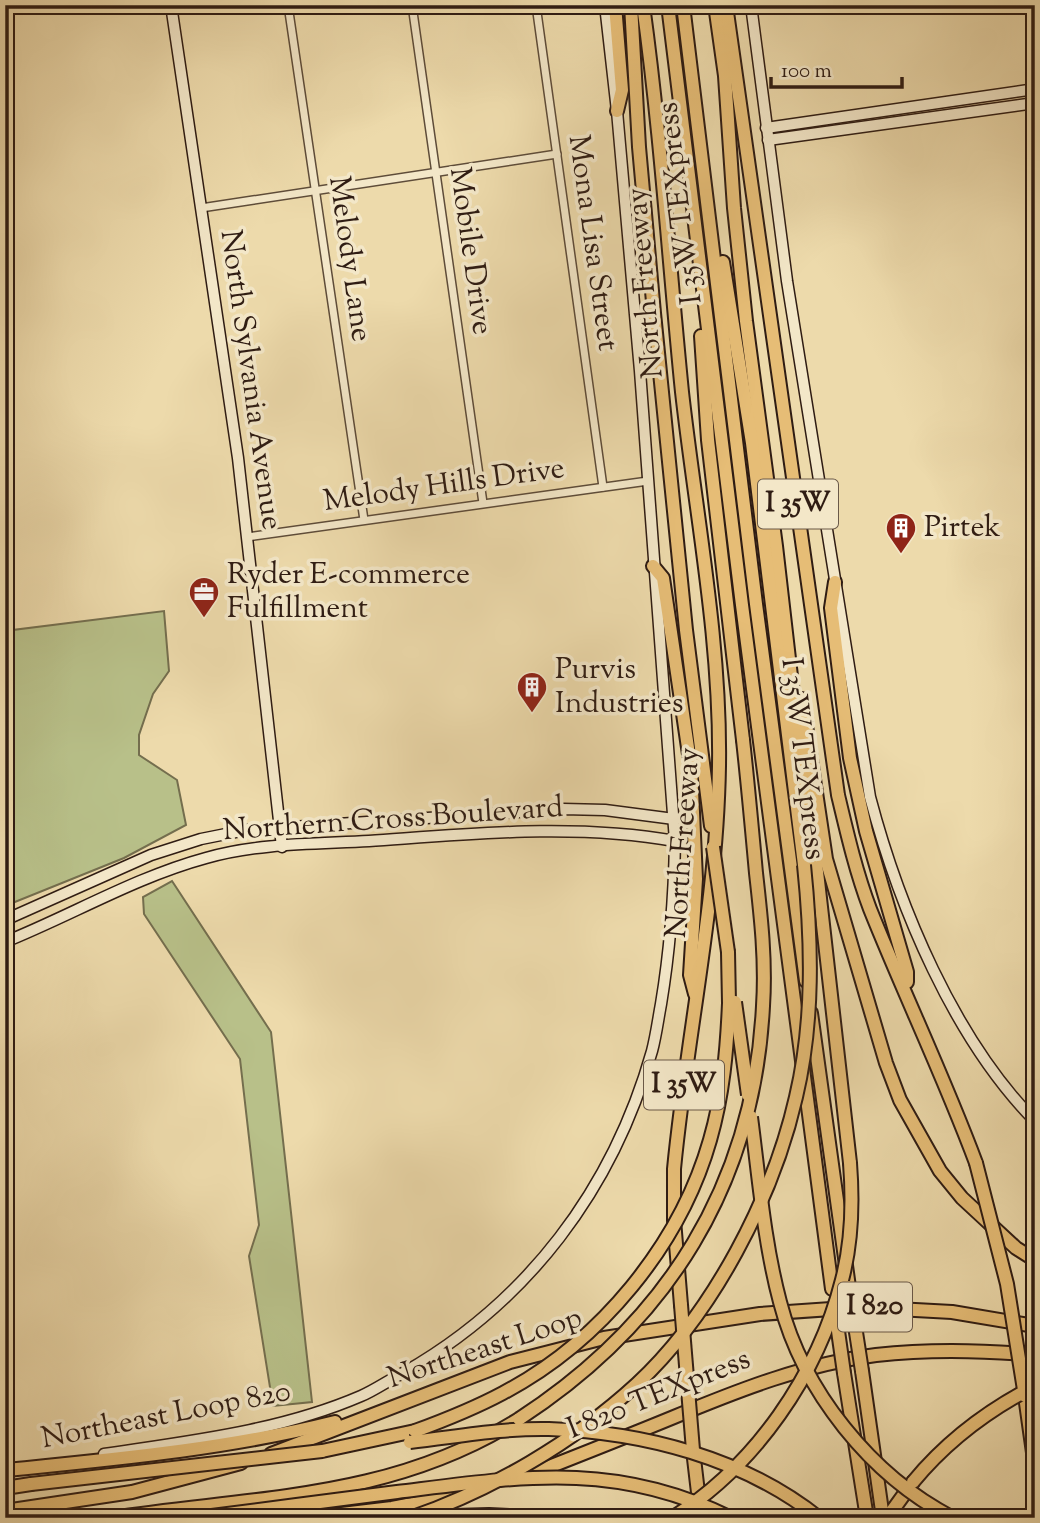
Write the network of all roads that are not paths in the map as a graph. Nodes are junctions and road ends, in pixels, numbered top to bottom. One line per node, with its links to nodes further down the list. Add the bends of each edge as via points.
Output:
1 (171, 5): 23 (main road, North Sylvania Avenue)
2 (288, 5): 22 (street, Melody Lane)
3 (412, 5): 21 (street, Mobile Drive)
4 (536, 5): 20 (street, Mona Lisa Street)
5 (605, 5): 17 (main road, North Freeway)
6 (615, 5): 17 (highway, via 622,90)
7 (631, 5): 41 (highway, bridge, via 654,313)
8 (643, 5): 44 (highway, North Freeway / I 35W, via 716,677 716,849)
9 (668, 5): 24 (highway, I 35W TEXpress)
10 (683, 5): 16 (highway, I 35W TEXpress)
11 (715, 5): 32 (highway, via 746,321)
12 (726, 5): 43 (highway, I 35W, via 838,795 870,908)
13 (751, 5): 18 (main road)
14 (1035, 89): 18 (main road)
15 (1035, 103): 19 (main road)
16 (696, 110): 60 (highway, bridge, via 704,122 752,443 804,865 811,954 797,1094 767,1187 736,1253 653,1368 623,1396 525,1465); 66 (highway, I 35W TEXpress, bridge, via 794,897)
17 (617, 111): 25 (main road, North Freeway)
18 (766, 128): 19 (main road)
19 (768, 141): 31 (main road)
20 (557, 154): 21 (street); 26 (street, Mona Lisa Street)
21 (436, 171): 22 (street); 27 (street, Mobile Drive)
22 (317, 190): 23 (street); 28 (street, Melody Lane)
23 (201, 208): 29 (main road, North Sylvania Avenue)
24 (703, 294): 57 (highway, bridge, via 699,321 708,440 763,945 760,1045 746,1125 705,1224 659,1292 607,1351 573,1382 502,1430 442,1459 341,1488); 65 (highway, I 35W TEXpress, bridge, via 809,1130)
25 (648, 481): 26 (street, Melody Hills Drive); 30 (main road, North Freeway)
26 (603, 487): 27 (street, Melody Hills Drive)
27 (483, 503): 28 (street, Melody Hills Drive)
28 (364, 520): 29 (street, Melody Hills Drive)
29 (247, 537): 35 (main road, North Sylvania Avenue)
30 (653, 566): 34 (main road, North Freeway); 44 (highway, via 663,578 691,768 696,879 690,975)
31 (835, 582): 43 (highway, via 831,608 850,758 906,972); 45 (main road, via 870,797 894,876 968,1035 1011,1097)
32 (787, 639): 46 (highway, via 796,660 826,859 900,1100 940,1171 962,1198); 62 (highway, bridge, via 853,1197 843,1279 813,1359 752,1451)
33 (459, 815): 34 (main road, Northern Cross Boulevard, via 563,809); 35 (main road, Northern Cross Boulevard); 36 (main road)
34 (674, 819): 37 (main road, North Freeway)
35 (279, 827): 38 (main road, North Sylvania Avenue); 39 (main road, Northern Cross Boulevard, via 201,839 151,855)
36 (458, 835): 37 (main road, Northern Cross Boulevard, via 575,831); 38 (main road, Northern Cross Boulevard)
37 (675, 841): 42 (main road, North Freeway)
38 (282, 846): 40 (main road, Northern Cross Boulevard, via 206,858)
39 (5, 920)
40 (5, 942)
41 (727, 952): 51 (highway, bridge, via 724,1075 710,1140 676,1223 632,1285 581,1339 505,1393 415,1430); 67 (highway, bridge, via 770,1248 788,1328 818,1390 854,1438 902,1484)
42 (669, 959): 53 (main road, Northeast Loop 820, via 653,1048 618,1143 559,1238 529,1276 485,1317 434,1355 361,1396 314,1412 227,1435)
43 (907, 993): 52 (highway, I 35W, bridge, via 976,1163 1007,1284)
44 (696, 1002): 56 (highway, North Freeway / I 35W, bridge, via 674,1169 674,1220)
45 (1035, 1121)
46 (1035, 1261)
47 (1035, 1326): 50 (highway, Northeast Loop / I 820, via 952,1312 881,1307 737,1317 557,1349)
48 (1035, 1355): 59 (highway, I 820 TEXpress, via 925,1351 822,1365 739,1390 510,1482 405,1506)
49 (1035, 1386): 66 (highway, bridge, via 949,1444)
50 (366, 1416): 53 (highway, via 227,1445); 55 (highway, Northeast Loop / I 820, via 292,1447 173,1483)
51 (322, 1451): 54 (highway, bridge); 64 (highway, bridge, via 513,1430 618,1435 716,1461)
52 (1035, 1467)
53 (6, 1470)
54 (5, 1488)
55 (5, 1510)
56 (701, 1517)
57 (111, 1518)
58 (196, 1518): 63 (highway, bridge, via 484,1481 567,1476 671,1493)
59 (308, 1518)
60 (410, 1518): 61 (highway)
61 (548, 1518)
62 (672, 1518)
63 (731, 1518)
64 (819, 1518)
65 (867, 1518)
66 (885, 1518)
67 (953, 1518)

